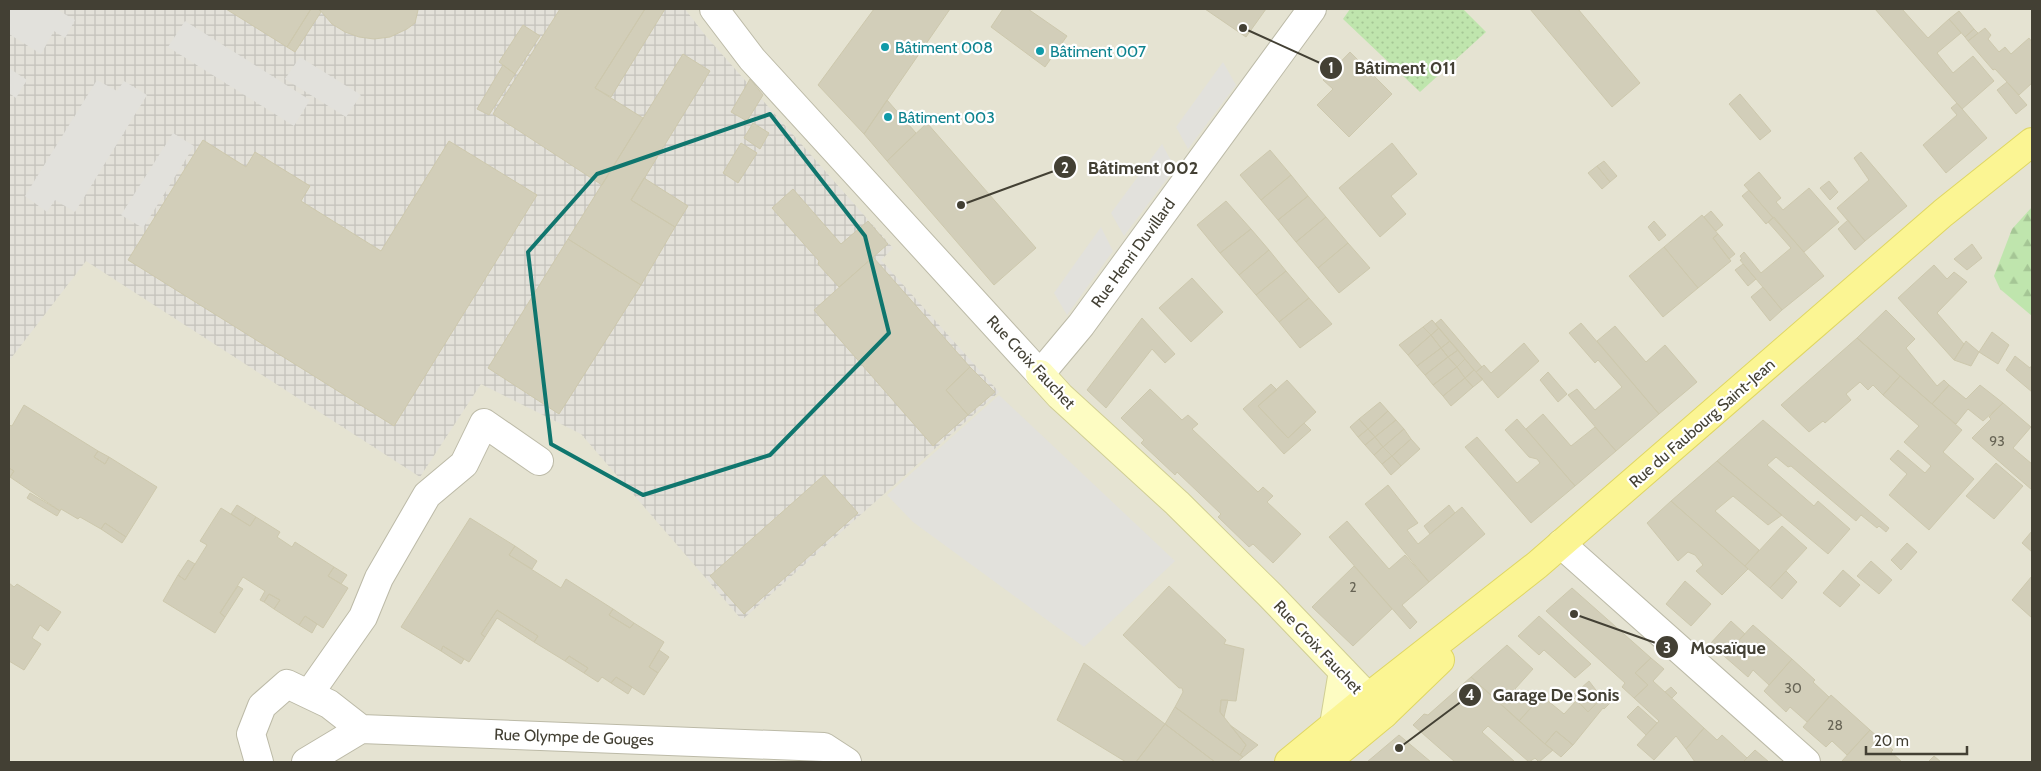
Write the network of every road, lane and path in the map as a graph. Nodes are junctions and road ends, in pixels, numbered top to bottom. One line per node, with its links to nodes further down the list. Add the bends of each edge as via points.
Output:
1 (714, 9): 4 (street, Rue Croix Fauchet, via 752,59)
2 (1312, 9): 4 (street, Rue Henri Duvillard, via 1081,325)
3 (2032, 142): 6 (main road, Rue du Faubourg Saint-Jean, via 1943,213)
4 (1040, 374): 7 (street, Rue Croix Fauchet, via 1177,504)
5 (539, 461): 8 (street, via 484,423 464,464 427,495 379,578 363,617)
6 (1561, 544): 9 (main road, Rue du Faubourg Saint-Jean); 17 (street)
7 (1343, 671): 9 (street, Rue Croix Fauchet); 10 (street)
8 (309, 694): 11 (street, via 329,704); 12 (street, via 287,684 262,706 251,734)
9 (1375, 706): 10 (main road); 16 (main road)
10 (1334, 725): 15 (main road)
11 (361, 729): 13 (street); 14 (street, Rue Olympe de Gouges, via 824,747)
12 (259, 762)
13 (306, 762)
14 (847, 762)
15 (1289, 762)
16 (1326, 762)
17 (1806, 762)

